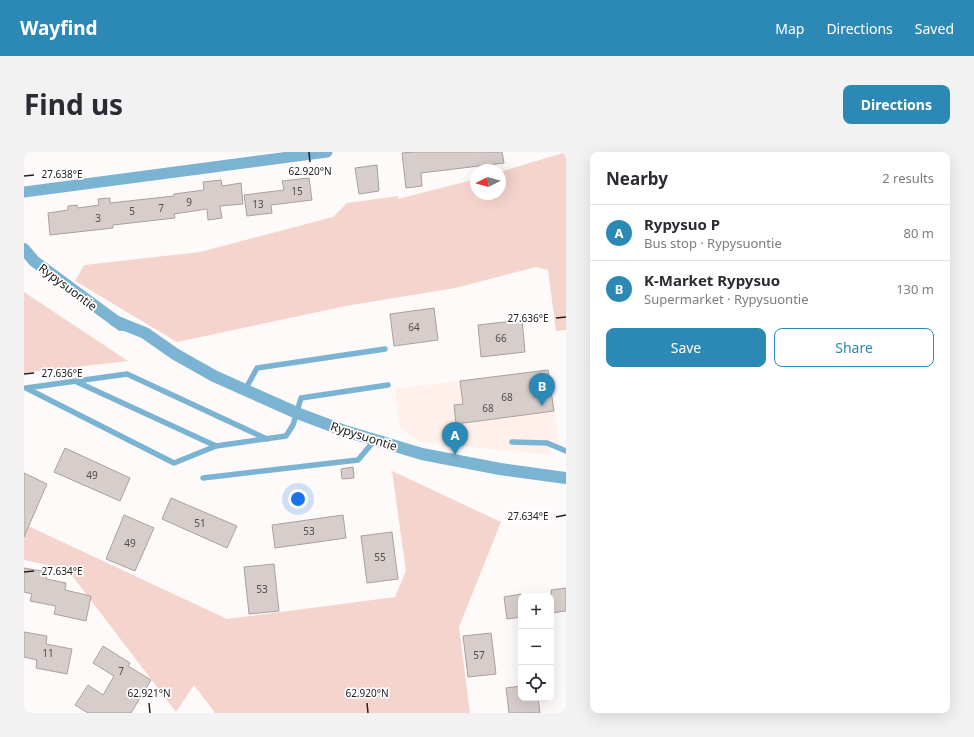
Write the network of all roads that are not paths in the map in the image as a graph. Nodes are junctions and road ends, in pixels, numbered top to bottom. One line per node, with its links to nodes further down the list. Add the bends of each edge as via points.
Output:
1 (327, 152): 2 (street)
2 (24, 192)
3 (24, 250): 7 (street, Rypysuontie, via 34,261 115,321 145,333 175,354)
4 (385, 349): 7 (lane, via 257,368)
5 (75, 381): 9 (lane, via 127,374); 12 (lane); 12 (lane, via 26,388 174,463)
6 (388, 385): 8 (lane, via 302,398)
7 (245, 390): 8 (street, Rypysuontie)
8 (297, 413): 9 (lane, via 286,436); 10 (street, Rypysuontie)
9 (267, 439): 12 (lane)
10 (374, 441): 14 (lane, via 358,460); 15 (street, Rypysuontie, via 492,468)
11 (512, 442): 13 (lane, via 547,443)
12 (216, 446)
13 (566, 451)
14 (203, 478)
15 (566, 478)

